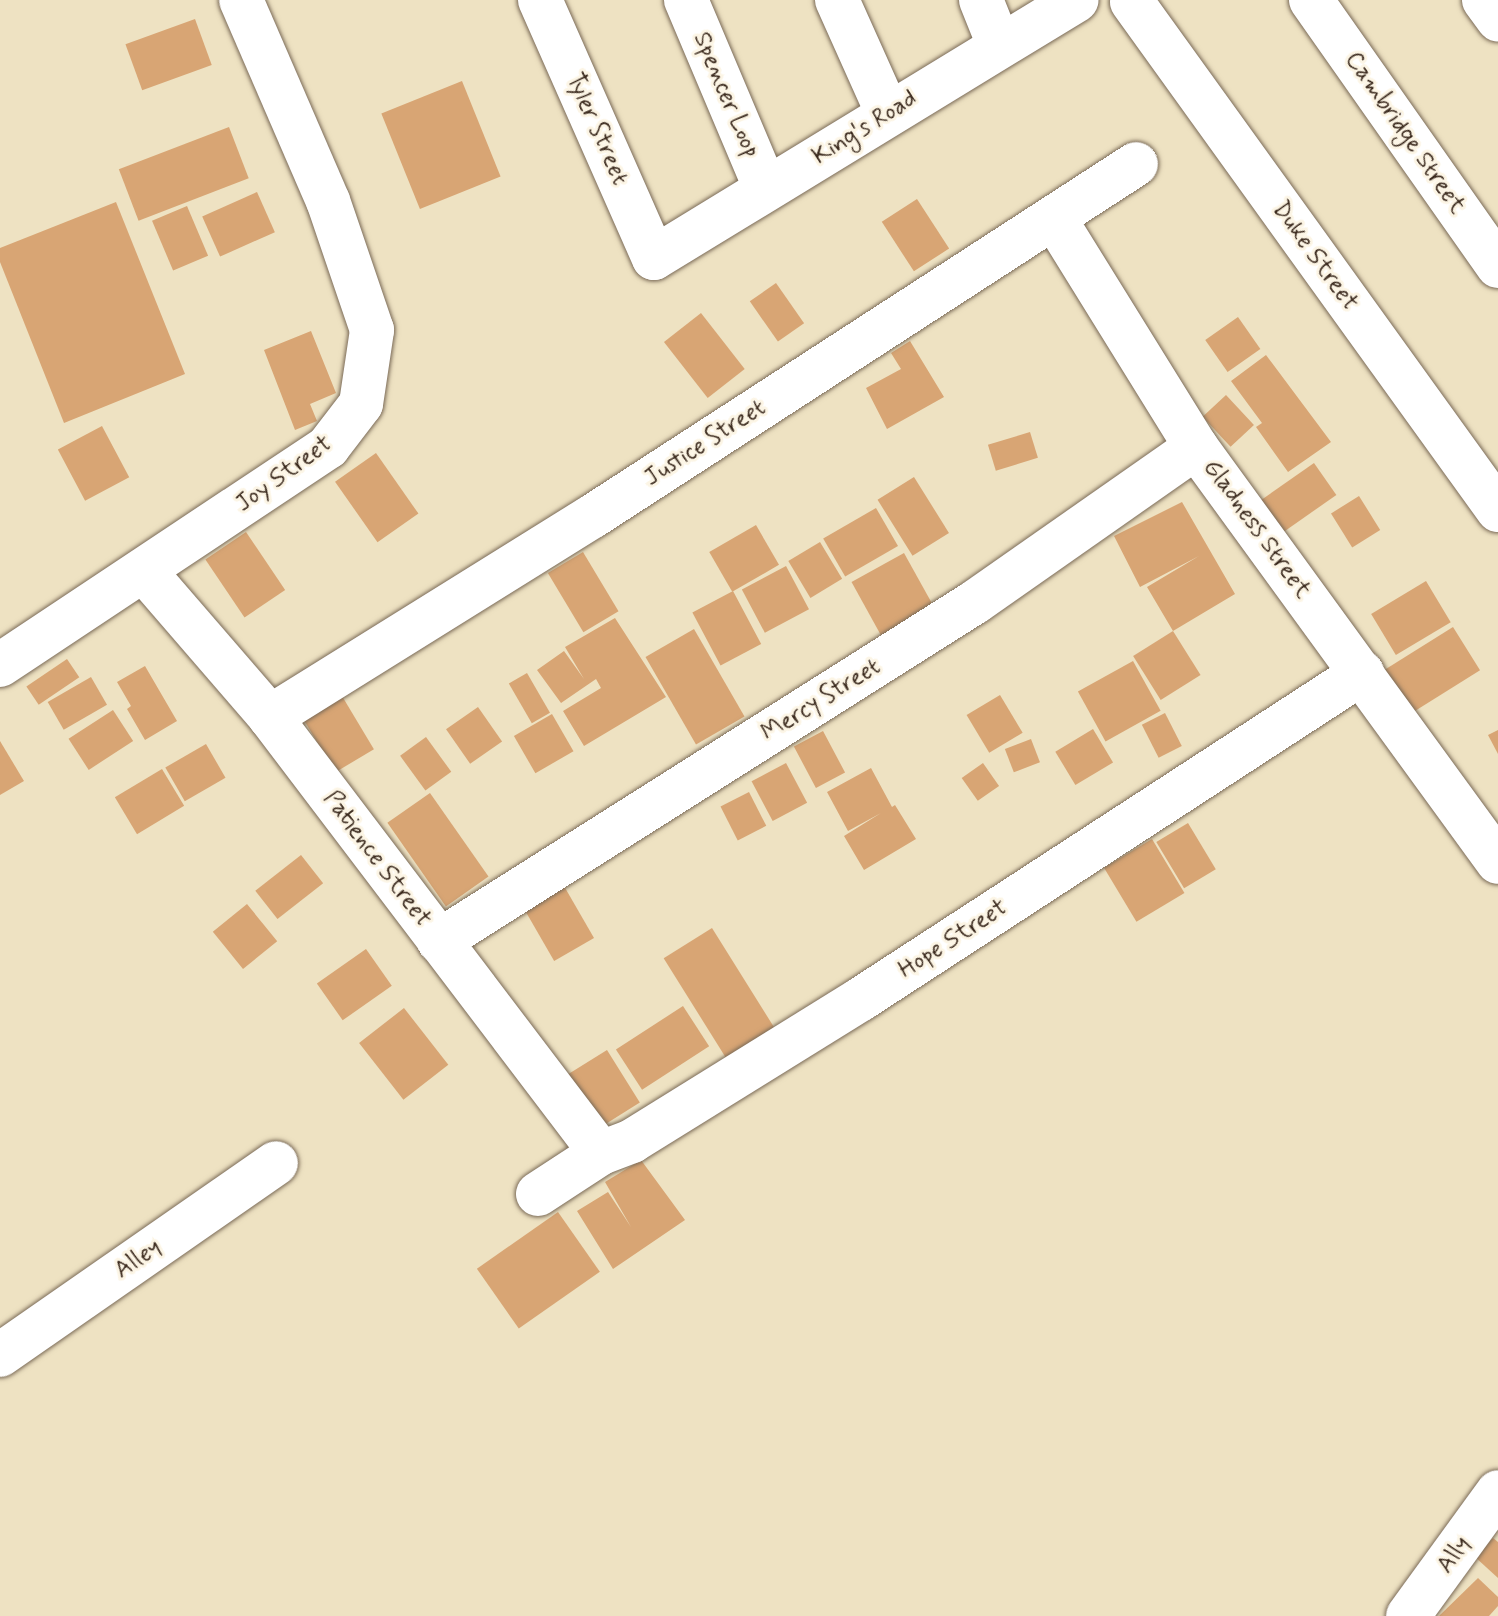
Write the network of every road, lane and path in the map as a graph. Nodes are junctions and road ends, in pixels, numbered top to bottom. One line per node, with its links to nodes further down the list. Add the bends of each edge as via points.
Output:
1 (241, 0): 20 (street, Joy Street, via 328,201 372,330 361,404 328,447)
2 (540, 0): 16 (street, Tyler Street)
3 (686, 0): 14 (street, Spencer Loop)
4 (837, 0): 12 (street)
5 (981, 0): 11 (street)
6 (1077, 0): 11 (street, King's Road)
7 (1311, 0): 17 (street, Cambridge Street)
8 (1484, 0): 10 (street)
9 (1124, 1): 19 (street, Duke Street)
10 (1498, 19)
11 (999, 45): 12 (street, King's Road)
12 (888, 114): 14 (street, King's Road)
13 (1136, 164): 15 (street, Justice Street)
14 (766, 189): 16 (street, King's Road)
15 (1054, 218): 18 (street, Gladness Street); 23 (street, Justice Street)
16 (654, 258)
17 (1498, 266)
18 (1196, 447): 22 (street, Gladness Street); 25 (street, Mercy Street, via 975,602)
19 (1498, 510)
20 (145, 572): 21 (street, Joy Street); 23 (street, Patience Street)
21 (0, 665)
22 (1362, 673): 24 (street, Gladness Street); 26 (street, Hope Street, via 861,999 632,1141)
23 (270, 717): 25 (street, Patience Street)
24 (1490, 836)
25 (439, 941): 26 (street, Patience Street)
26 (601, 1153): 28 (street, Hope Street)
27 (276, 1163): 29 (street, Alley)
28 (538, 1194)
29 (0, 1355)
30 (1498, 1492): 31 (street, Ally)
31 (1408, 1616)

